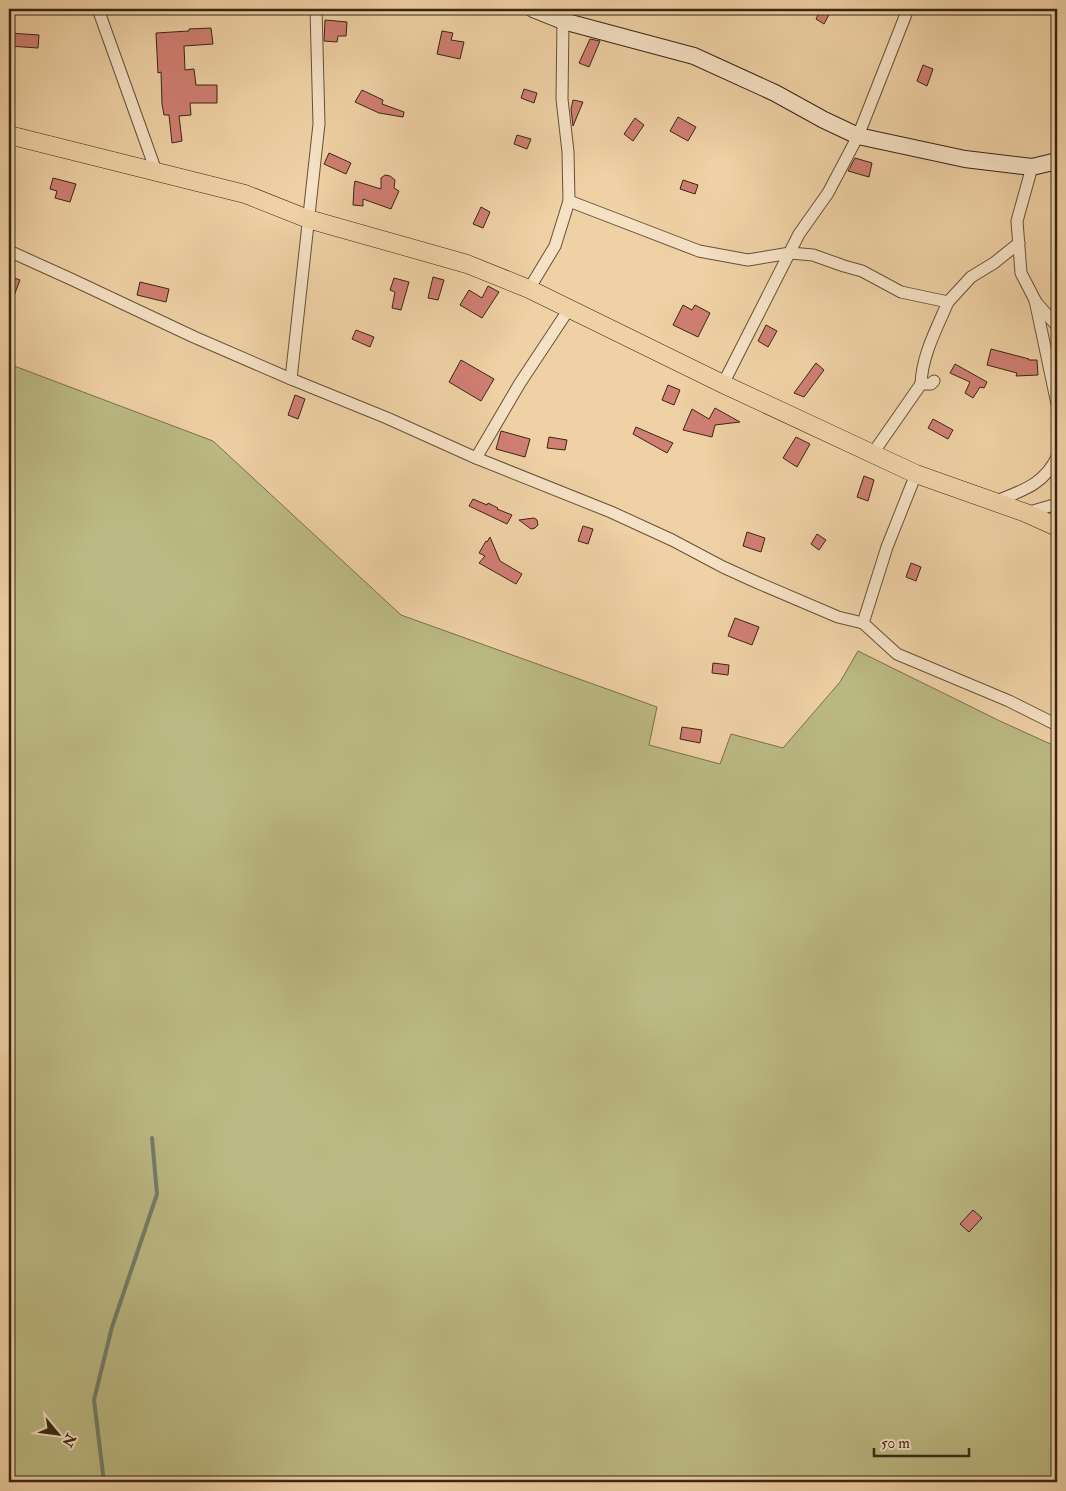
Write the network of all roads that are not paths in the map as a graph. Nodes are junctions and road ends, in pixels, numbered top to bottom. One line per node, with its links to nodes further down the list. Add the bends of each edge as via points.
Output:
1 (98, 9): 10 (street)
2 (316, 9): 12 (street, via 319,124)
3 (534, 9): 5 (street)
4 (908, 9): 7 (street)
5 (563, 21): 7 (street, via 694,56); 11 (street, via 562,99 568,152)
6 (9, 135): 10 (main road)
7 (858, 136): 9 (street, via 965,159); 15 (street, via 828,193 799,234)
8 (1057, 161): 9 (street)
9 (1032, 167): 13 (street, via 1017,222)
10 (156, 171): 12 (main road, via 245,194)
11 (568, 201): 15 (street, via 699,251 748,260); 16 (street, via 554,246)
12 (308, 219): 16 (main road, via 467,264); 21 (street)
13 (1019, 243): 17 (street, via 1020,274); 18 (street, via 971,277)
14 (9, 251): 21 (street)
15 (790, 253): 18 (street, via 813,255 862,271 901,292); 23 (street)
16 (529, 289): 19 (main road)
17 (1034, 300): 20 (street); 25 (street)
18 (948, 302): 24 (street, via 930,343)
19 (569, 309): 23 (main road); 28 (street)
20 (1057, 326)
21 (291, 379): 28 (street)
22 (934, 381): 24 (street)
23 (724, 384): 26 (main road)
24 (920, 384): 26 (street)
25 (1057, 404)
26 (873, 454): 29 (main road)
27 (1057, 457): 30 (street, via 1051,470 1031,487)
28 (476, 458): 34 (street, via 611,512 723,567 838,617)
29 (916, 474): 30 (main road); 34 (street, via 886,547)
30 (994, 502): 32 (main road)
31 (1057, 504): 32 (street)
32 (1026, 513): 33 (main road)
33 (1057, 527)
34 (863, 623): 35 (street, via 897,654 1010,701)
35 (1057, 725)

